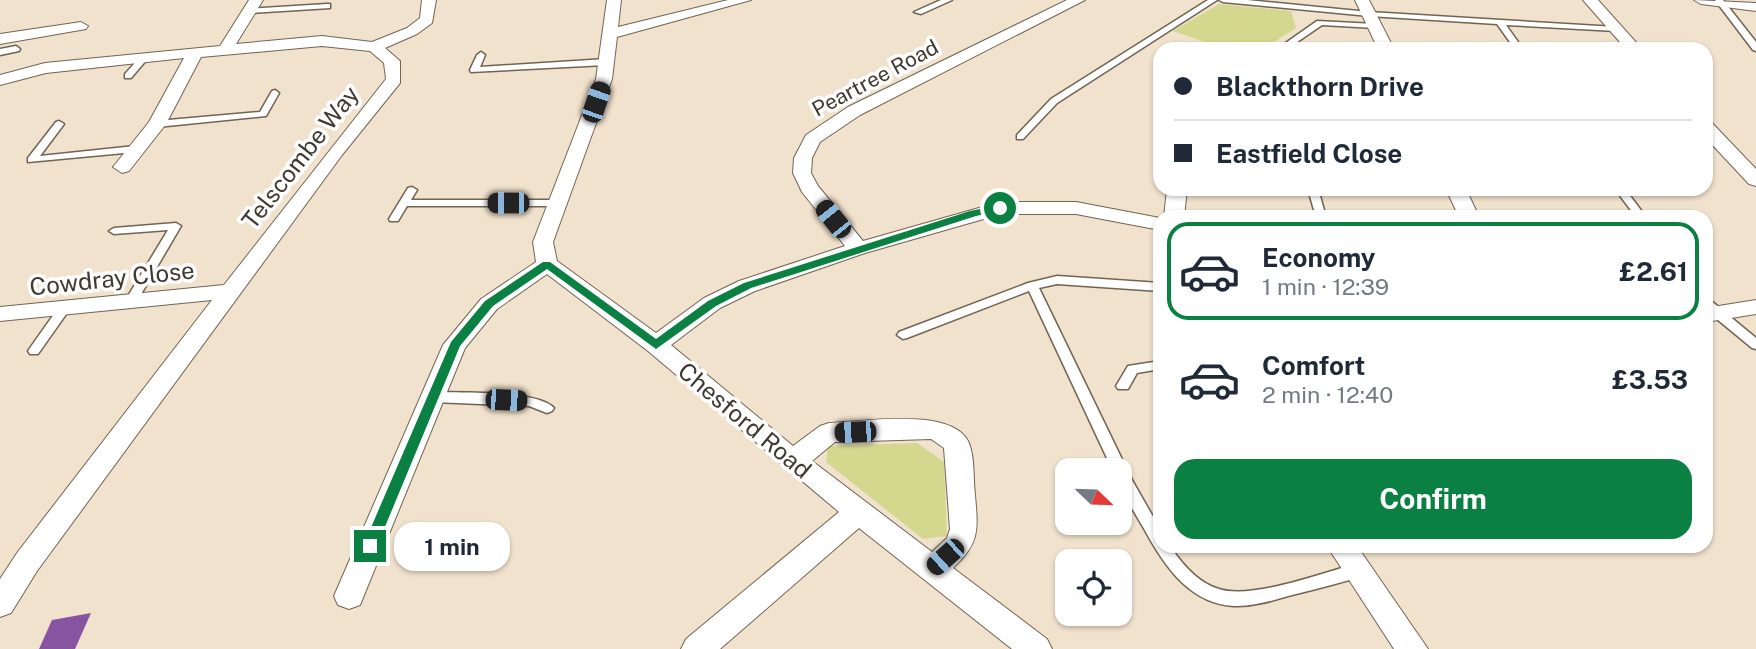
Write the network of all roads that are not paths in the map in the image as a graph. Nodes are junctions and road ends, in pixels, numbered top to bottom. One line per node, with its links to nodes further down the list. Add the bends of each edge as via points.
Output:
1 (429, 0): 26 (street, via 427,20)
2 (614, 0): 19 (street)
3 (744, 0): 19 (street)
4 (948, 0): 14 (lane)
5 (1077, 0): 49 (street, Peartree Road, via 854,111 813,139 803,158 802,173)
6 (1213, 0): 39 (lane, via 1054,102)
7 (1223, 0): 15 (lane)
8 (1590, 0): 18 (street)
9 (1701, 0): 10 (street)
10 (1721, 1): 13 (street); 27 (lane)
11 (252, 6): 12 (lane); 28 (street)
12 (327, 6)
13 (1756, 7)
14 (918, 12)
15 (1369, 13): 16 (lane); 21 (lane, via 1320,23); 22 (street)
16 (1499, 21): 18 (lane); 23 (lane)
17 (81, 26): 25 (street)
18 (1616, 29): 24 (street)
19 (611, 33): 32 (street)
20 (0, 39): 25 (street)
21 (1292, 42)
22 (1383, 42)
23 (1514, 42)
24 (1628, 42)
25 (14, 46): 34 (street)
26 (374, 47): 28 (street, via 322,41); 53 (street, Telscombe Way, via 392,61 394,80)
27 (1756, 48)
28 (225, 50): 29 (street)
29 (195, 53): 31 (street); 37 (street)
30 (481, 55): 32 (lane, via 474,70)
31 (145, 57): 33 (lane); 34 (street, via 45,68)
32 (606, 62): 45 (street)
33 (128, 76)
34 (7, 78)
35 (275, 93): 37 (lane, via 263,114)
36 (59, 124): 40 (lane, via 32,160)
37 (157, 124): 40 (street)
38 (1713, 134): 42 (street)
39 (1020, 137)
40 (135, 149): 41 (street)
41 (122, 167)
42 (1756, 180)
43 (412, 190): 44 (lane)
44 (404, 203): 45 (lane); 46 (lane)
45 (560, 203): 50 (street, via 543,242)
46 (394, 219)
47 (1153, 224): 49 (street, via 1076,208 1000,208)
48 (114, 231): 54 (lane, via 176,226)
49 (858, 249): 61 (street, via 747,286 712,303)
50 (547, 264): 61 (street, Chesford Road); 66 (street, via 489,304 455,345)
51 (1032, 286): 52 (lane, via 1057,280); 60 (lane); 70 (lane)
52 (1153, 287)
53 (231, 291): 54 (street, Cowdray Close); 73 (street, Telscombe Way)
54 (131, 301): 56 (street, Cowdray Close)
55 (1756, 307): 57 (street)
56 (63, 310): 59 (street, Cowdray Close); 63 (lane)
57 (1713, 310)
58 (1713, 312): 62 (lane)
59 (0, 314)
60 (903, 335)
61 (656, 345): 68 (street, Chesford Road)
62 (1756, 345)
63 (34, 351)
64 (1153, 366): 65 (lane, via 1133,369)
65 (1123, 386)
66 (433, 397): 67 (lane, via 530,401); 75 (street)
67 (547, 408)
68 (793, 461): 69 (street, Chesford Road); 74 (street, via 829,433 931,429 947,434 957,444 964,529 958,545)
69 (859, 512): 74 (street, Chesford Road); 77 (street)
70 (1153, 530)
71 (1166, 553): 72 (lane, via 1174,566 1204,592 1235,600)
72 (1350, 558): 79 (street)
73 (14, 565): 76 (street, Telscombe Way)
74 (931, 570): 78 (street, Chesford Road)
75 (349, 596)
76 (0, 604)
77 (697, 649)
78 (1035, 649)
79 (1412, 649)

